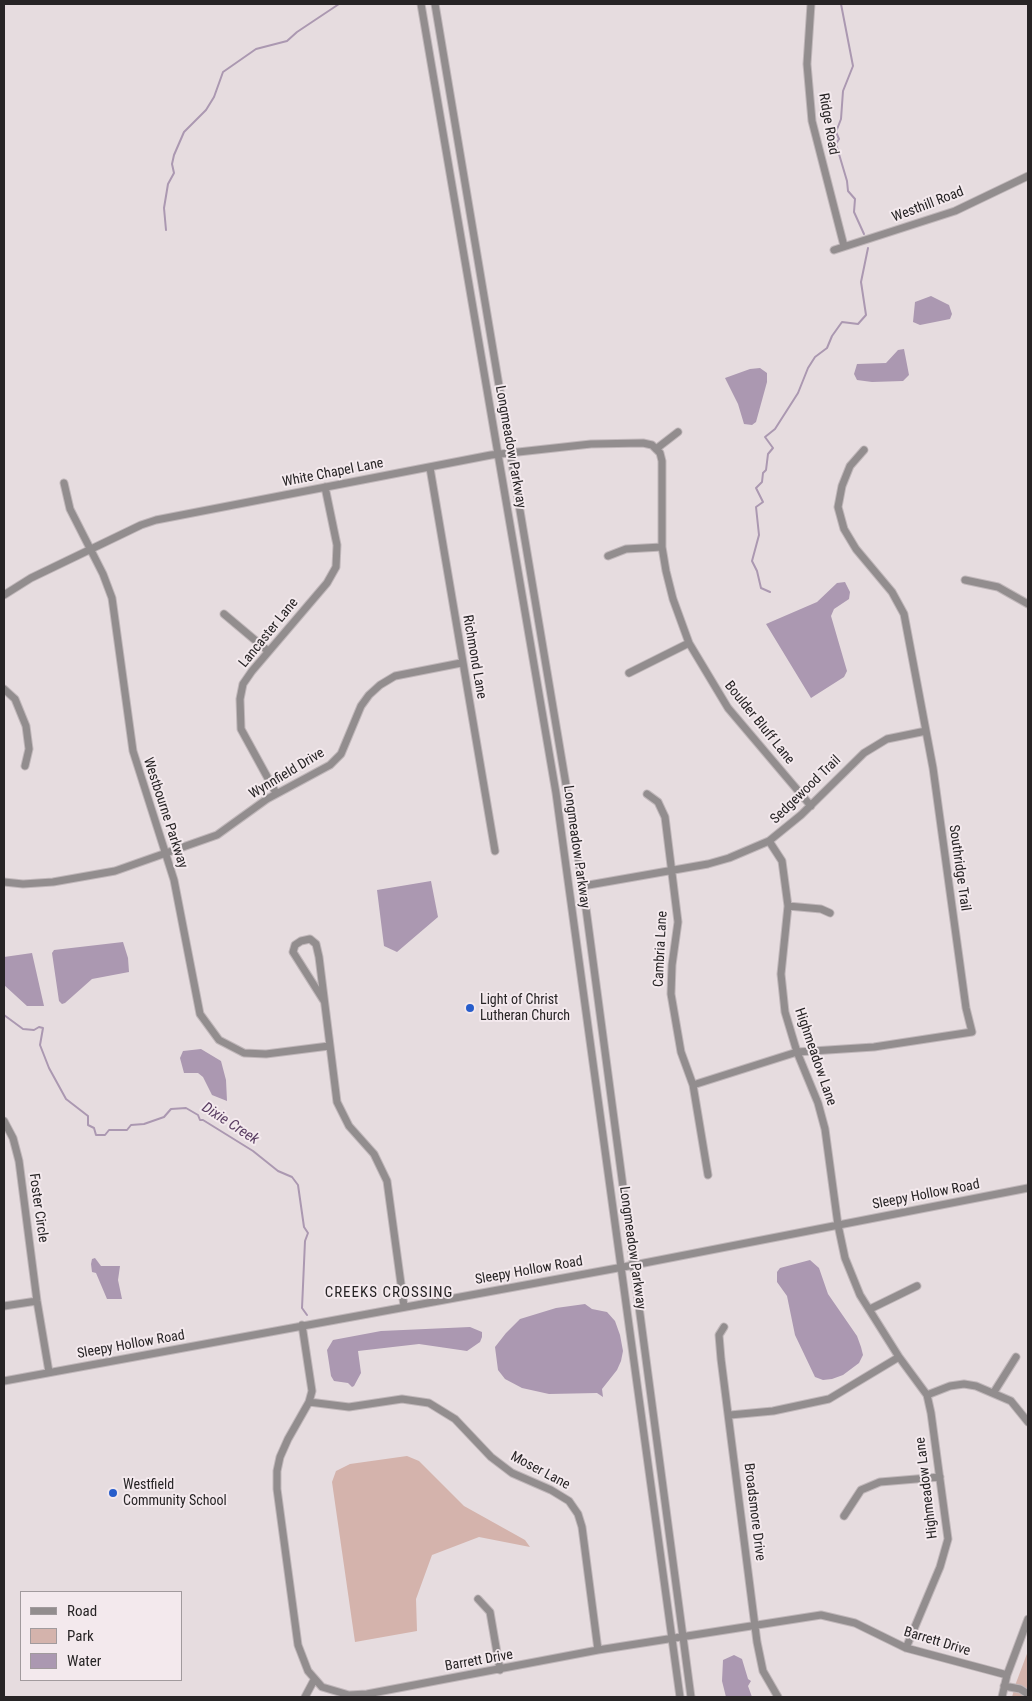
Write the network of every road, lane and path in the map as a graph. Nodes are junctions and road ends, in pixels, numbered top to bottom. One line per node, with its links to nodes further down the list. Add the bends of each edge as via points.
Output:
1 (421, 4): 11 (street, Longmeadow Parkway)
2 (434, 4): 10 (street, Longmeadow Parkway)
3 (810, 4): 5 (street, Ridge Road, via 807,64 812,121)
4 (1028, 176): 5 (street, Westhill Road, via 954,211)
5 (844, 246): 6 (street, Westhill Road)
6 (834, 250)
7 (678, 432): 8 (street)
8 (656, 449): 10 (street, White Chapel Lane, via 643,443 621,443); 15 (street, Boulder Bluff Lane, via 662,461)
9 (864, 450): 27 (street, Southridge Trail, via 850,466 838,507 852,543 892,592 904,614)
10 (510, 453): 11 (street, White Chapel Lane); 37 (street, Longmeadow Parkway)
11 (498, 454): 12 (street, White Chapel Lane); 49 (street, Longmeadow Parkway, via 557,803)
12 (430, 468): 14 (street, White Chapel Lane); 24 (street, Richmond Lane)
13 (64, 483): 16 (street, Westbourne Parkway, via 70,509)
14 (325, 487): 16 (street, White Chapel Lane, via 156,520); 23 (street, Lancaster Lane, via 336,545 336,567 327,583)
15 (662, 547): 17 (street, via 626,549); 22 (street, Boulder Bluff Lane, via 673,599)
16 (91, 548): 19 (street, White Chapel Lane); 34 (street, Westbourne Parkway, via 112,598 133,751)
17 (608, 556)
18 (965, 580): 20 (street, via 998,587)
19 (4, 594)
20 (1028, 601)
21 (224, 614): 23 (street)
22 (689, 643): 25 (street); 31 (street, Boulder Bluff Lane, via 728,708)
23 (268, 651): 29 (street, Lancaster Lane, via 244,684 239,718 246,742)
24 (462, 663): 29 (street, Wynnfield Drive, via 395,676 380,684 361,706 341,754 316,775); 33 (street, Richmond Lane)
25 (628, 673)
26 (4, 689): 28 (street, via 15,699 26,726 29,749)
27 (926, 731): 31 (street, Sedgewood Trail, via 876,744 855,760); 42 (street, Southridge Trail, via 972,1032 874,1047)
28 (25, 766)
29 (276, 794): 34 (street, Wynnfield Drive, via 216,835)
30 (647, 794): 35 (street, Cambria Lane, via 658,802 664,817)
31 (811, 806): 32 (street, Sedgewood Trail)
32 (769, 841): 35 (street, Sedgewood Trail, via 729,858); 38 (street, Highmeadow Lane, via 782,861)
33 (495, 851)
34 (166, 854): 36 (street, Wynnfield Drive, via 115,871 81,878 23,884); 41 (street, Westbourne Parkway, via 174,880 196,1000 200,1014 213,1033 244,1053 266,1054)
35 (672, 871): 37 (street, Sedgewood Trail); 43 (street, Cambria Lane, via 678,922 671,994 681,1052)
36 (4, 882)
37 (583, 886): 48 (street, Longmeadow Parkway)
38 (788, 906): 39 (street); 42 (street, Highmeadow Lane, via 783,1000)
39 (830, 913)
40 (324, 1001): 40 (street, via 316,944 310,939 301,941 293,952); 41 (street)
41 (329, 1046): 53 (street, via 341,1112 374,1154 387,1181)
42 (797, 1052): 43 (street, Southridge Trail); 47 (street, Highmeadow Lane, via 818,1102 825,1129)
43 (693, 1085): 45 (street, Cambria Lane)
44 (4, 1121): 51 (street, Foster Circle, via 13,1138 18,1161)
45 (708, 1175)
46 (1028, 1188): 47 (street, Sleepy Hollow Road)
47 (838, 1225): 48 (street, Sleepy Hollow Road); 54 (street, Highmeadow Lane, via 845,1258 860,1295)
48 (634, 1265): 49 (street, Sleepy Hollow Road); 71 (street, Longmeadow Parkway)
49 (622, 1267): 53 (street, Sleepy Hollow Road); 72 (street, Longmeadow Parkway)
50 (917, 1286): 54 (street)
51 (37, 1301): 52 (street); 59 (street, Foster Circle)
52 (4, 1306)
53 (404, 1306): 55 (street, Sleepy Hollow Road)
54 (870, 1309): 57 (street, Highmeadow Lane)
55 (302, 1325): 59 (street, Sleepy Hollow Road); 63 (street, via 312,1380)
56 (724, 1327): 64 (street, Broadsmore Drive, via 719,1335)
57 (899, 1357): 62 (street, Highmeadow Lane); 64 (street, via 829,1399)
58 (1016, 1357): 61 (street)
59 (49, 1372): 60 (street, Sleepy Hollow Road)
60 (4, 1381)
61 (994, 1392): 62 (street, via 964,1384); 65 (street, via 1011,1401)
62 (927, 1395): 66 (street, Highmeadow Lane)
63 (310, 1402): 74 (street, Moser Lane, via 349,1407 402,1400 430,1403 455,1419 491,1457 512,1473 569,1501 582,1527); 77 (street, via 280,1457 277,1489 298,1645)
64 (730, 1416): 70 (street, Broadsmore Drive)
65 (1028, 1422)
66 (940, 1477): 67 (street, via 880,1482 862,1490); 73 (street, Highmeadow Lane, via 948,1539)
67 (844, 1516)
68 (478, 1599): 75 (street, via 490,1612)
69 (1028, 1619): 76 (street)
70 (756, 1625): 71 (street, Barrett Drive); 73 (street, Barrett Drive, via 821,1614 855,1623); 83 (street, Broadsmore Drive, via 763,1671)
71 (683, 1638): 72 (street, Barrett Drive); 82 (street, Longmeadow Parkway)
72 (672, 1640): 74 (street, Barrett Drive); 81 (street, Longmeadow Parkway)
73 (906, 1648): 76 (street, Barrett Drive)
74 (598, 1650): 75 (street, Barrett Drive)
75 (500, 1670): 77 (street, Barrett Drive, via 358,1695 340,1693)
76 (1007, 1675): 78 (street)
77 (314, 1680): 80 (street)
78 (1004, 1686): 79 (street); 84 (street)
79 (1028, 1694)
80 (304, 1697)
81 (680, 1697)
82 (691, 1697)
83 (778, 1697)
84 (1002, 1697)

